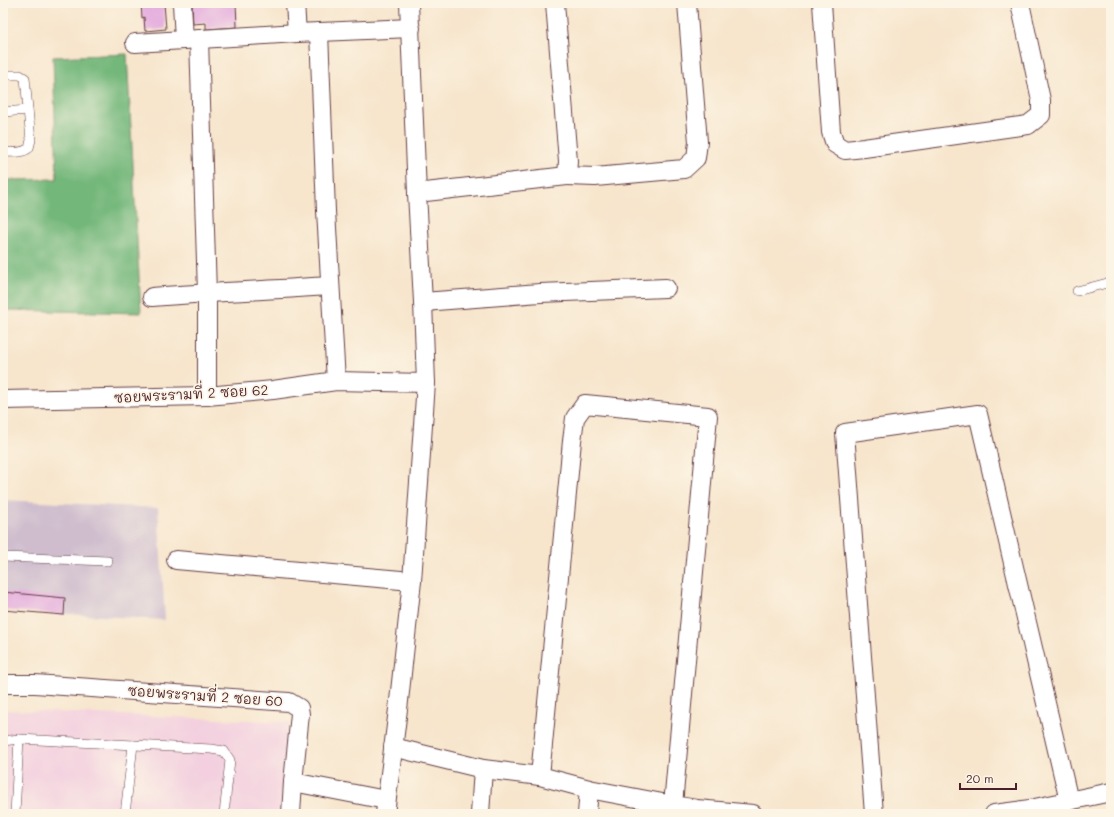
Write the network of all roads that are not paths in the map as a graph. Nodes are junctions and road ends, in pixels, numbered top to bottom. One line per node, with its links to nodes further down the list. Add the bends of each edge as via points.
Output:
1 (182, 3): 11 (street)
2 (295, 3): 10 (street)
3 (409, 3): 8 (street)
4 (555, 3): 17 (street, via 568,161)
5 (687, 3): 17 (street, via 698,142 696,158 684,169)
6 (822, 3): 7 (street, via 831,132 835,144 845,150 1028,125 1041,115 1041,100)
7 (1020, 3)
8 (411, 28): 9 (street); 18 (street)
9 (319, 32): 10 (street); 20 (street)
10 (297, 33): 11 (street)
11 (191, 40): 12 (street); 23 (street)
12 (135, 43)
13 (3, 75): 14 (lane, via 20,74 25,78)
14 (28, 110): 15 (lane); 16 (lane, via 31,140 29,148 23,151)
15 (3, 112)
16 (3, 152)
17 (567, 176): 18 (street)
18 (416, 193): 25 (street)
19 (1111, 282): 22 (lane)
20 (330, 286): 23 (street); 26 (street)
21 (666, 288): 25 (street, via 540,293)
22 (1077, 291)
23 (207, 293): 24 (street); 28 (street)
24 (152, 297)
25 (423, 302): 27 (street)
26 (336, 380): 27 (street, ซอยพระรามที่ 2 ซอย 62); 28 (street, ซอยพระรามที่ 2 ซอย 62, via 273,390)
27 (426, 383): 33 (street)
28 (207, 396): 29 (street, ซอยพระรามที่ 2 ซอย 62)
29 (3, 400)
30 (3, 557): 32 (lane)
31 (176, 560): 33 (street)
32 (108, 561)
33 (412, 581): 38 (street)
34 (3, 684): 41 (street, ซอยพระรามที่ 2 ซอย 60, via 35,684 289,702 298,708 300,714)
35 (19, 739): 36 (lane); 37 (lane); 49 (lane)
36 (3, 741)
37 (133, 745): 50 (lane); 51 (lane, via 224,751 230,760)
38 (393, 747): 39 (street); 46 (street)
39 (483, 769): 40 (street); 53 (street)
40 (540, 776): 42 (street); 45 (street, via 575,418 585,404 708,416)
41 (293, 782): 46 (street); 52 (street, ซอยพระรามที่ 2 ซอย 60)
42 (589, 789): 45 (street); 54 (street)
43 (1111, 792): 44 (street)
44 (1069, 801): 47 (street); 56 (street, via 978,414 845,433)
45 (673, 805): 48 (street)
46 (386, 807)
47 (1030, 811): 57 (street)
48 (697, 812): 55 (street)
49 (15, 814)
50 (125, 814)
51 (224, 814)
52 (292, 814)
53 (480, 814)
54 (587, 814)
55 (753, 814)
56 (874, 814)
57 (994, 814)

